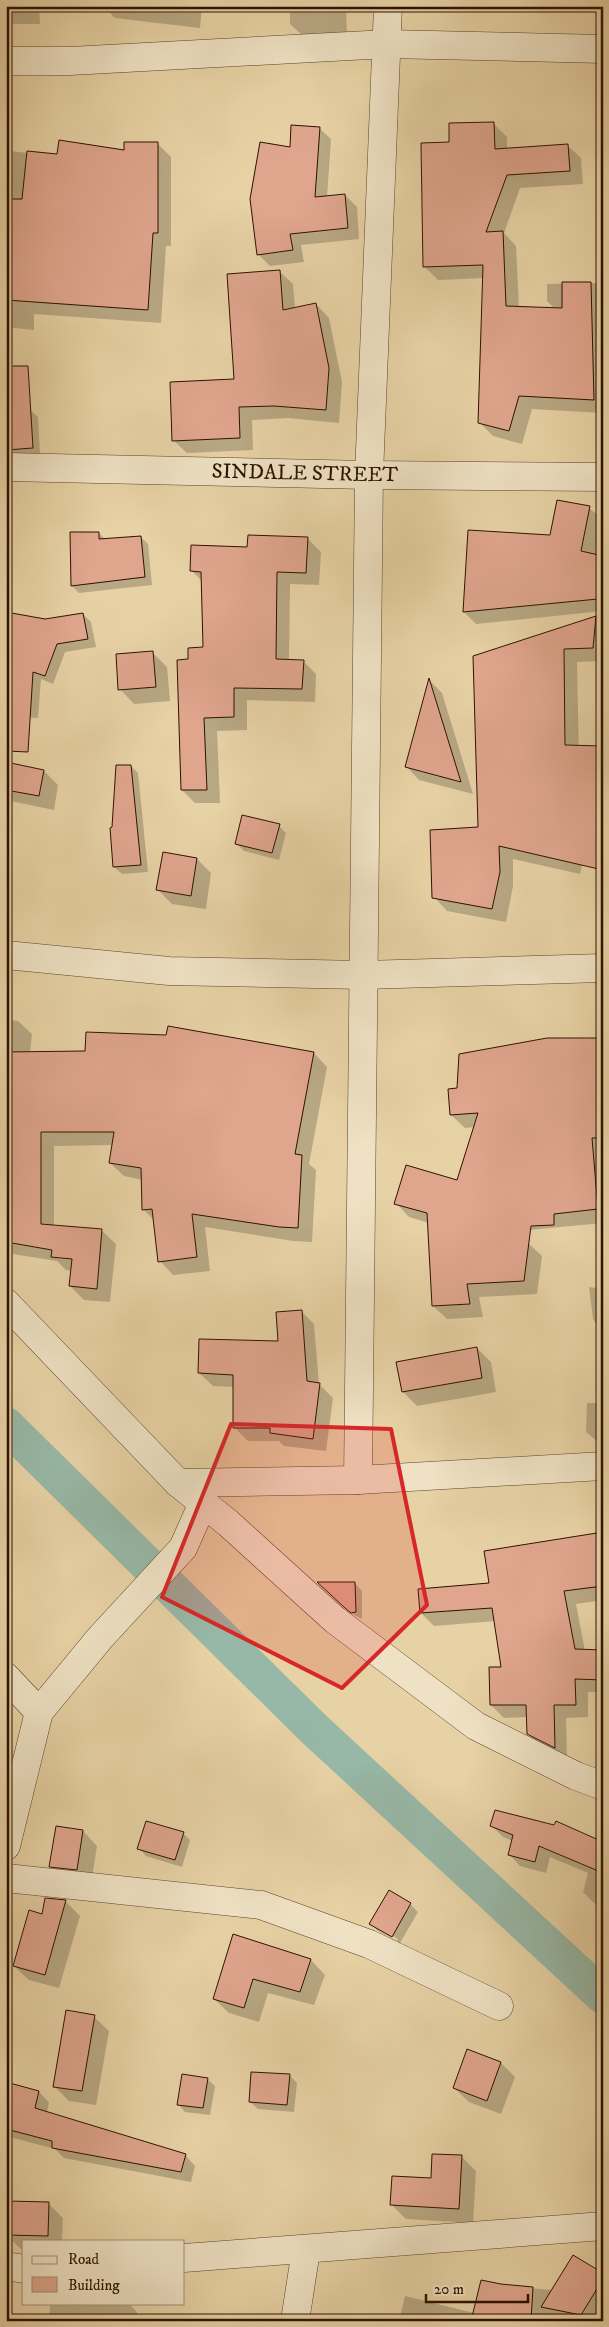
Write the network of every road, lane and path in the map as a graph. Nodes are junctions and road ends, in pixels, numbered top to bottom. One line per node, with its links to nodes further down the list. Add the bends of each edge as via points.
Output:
1 (388, 6): 2 (street)
2 (387, 44): 3 (street); 4 (street, via 70,61); 6 (street)
3 (603, 49)
4 (6, 61)
5 (6, 467): 6 (street, SINDALE STREET)
6 (369, 475): 7 (street, SINDALE STREET); 10 (street)
7 (603, 477)
8 (6, 955): 10 (street, via 169,971)
9 (603, 968): 10 (street)
10 (363, 975): 13 (street)
11 (6, 1303): 14 (street)
12 (603, 1466): 13 (street)
13 (358, 1480): 14 (street)
14 (178, 1483): 15 (street)
15 (203, 1503): 17 (street, via 183,1548 100,1638); 18 (street, via 335,1620 476,1726)
16 (6, 1677): 17 (street)
17 (39, 1712): 19 (street)
18 (603, 1786)
19 (6, 1846)
20 (6, 1878): 21 (street, via 261,1905 369,1944)
21 (498, 2006)
22 (603, 2226): 23 (street)
23 (306, 2250): 24 (street); 27 (street)
24 (185, 2258)
25 (6, 2266): 26 (street)
26 (22, 2269)
27 (295, 2321)

